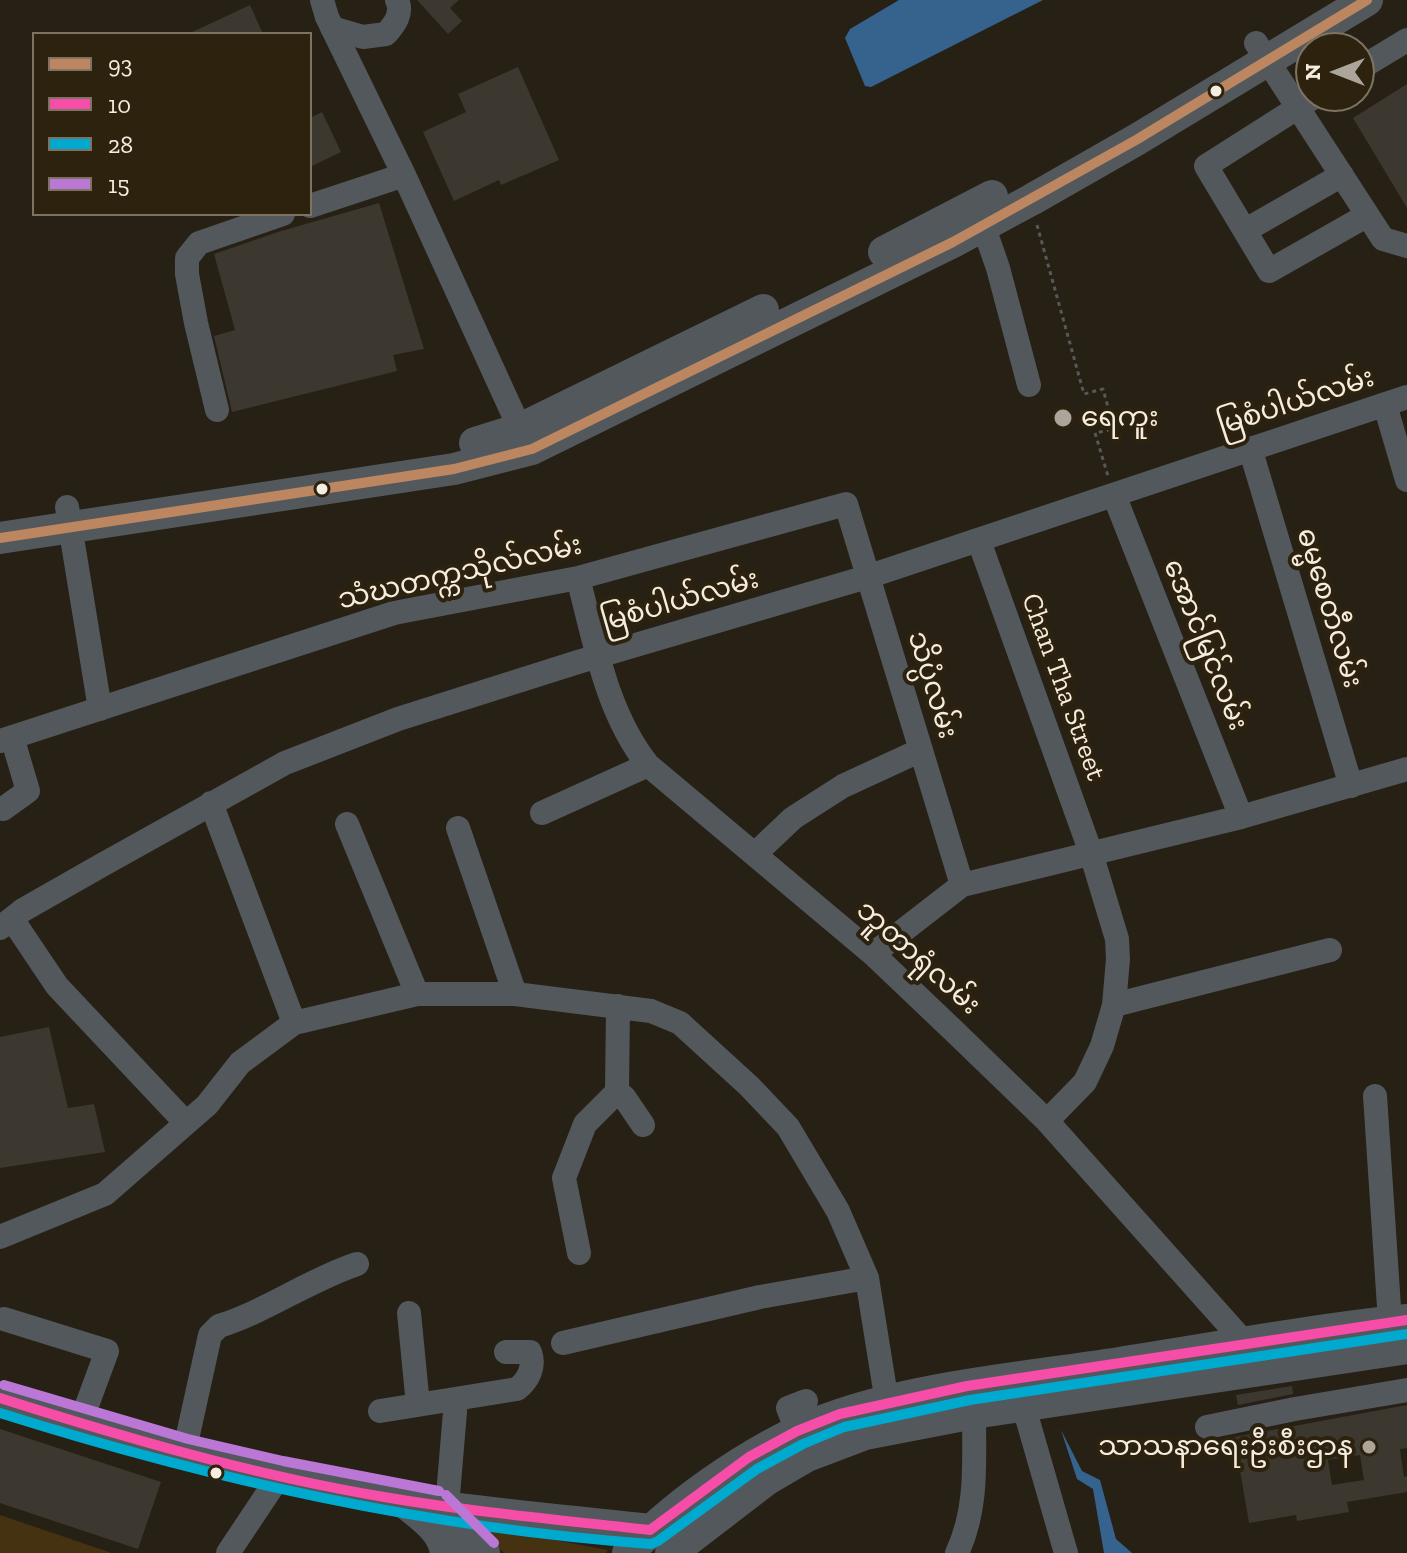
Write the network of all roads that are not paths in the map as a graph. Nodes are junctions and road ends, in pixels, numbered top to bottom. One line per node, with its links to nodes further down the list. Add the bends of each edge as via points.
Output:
1 (322, 0): 5 (street)
2 (397, 0): 5 (street, via 397,22 386,34 363,37)
3 (1326, 0): 7 (main road)
4 (1367, 0): 7 (main road)
5 (332, 28): 12 (street)
6 (1407, 40): 8 (street)
7 (1261, 52): 9 (street); 17 (main road, via 1031,200); 23 (main road, via 881,253)
8 (1375, 59)
9 (1295, 88)
10 (1295, 109): 18 (street, via 1206,166)
11 (1312, 112): 13 (street)
12 (404, 175): 14 (street); 23 (street)
13 (1342, 175): 16 (street); 18 (street)
14 (312, 205)
15 (277, 216): 22 (street, via 199,243 187,258)
16 (1366, 216): 18 (street, via 1269,271); 19 (street, via 1383,239)
17 (983, 225): 20 (street); 28 (main road, via 532,449 454,469)
18 (1246, 230)
19 (1407, 246)
20 (1029, 385)
21 (1396, 401): 24 (street, မြစံပါယ်လမ်း); 25 (street)
22 (217, 410)
23 (520, 429): 28 (main road, via 445,449)
24 (1250, 448): 26 (street, မြစံပါယ်လမ်း); 40 (street, ဓမ္မစေတီလမ်း)
25 (1407, 480)
26 (1114, 495): 31 (street, မြစံပါယ်လမ်း); 44 (street, အောင်မြင်လမ်း)
27 (846, 504): 32 (street, သိပ္ပံလမ်း); 33 (street, သံဃတက္ကသိုလ်လမ်း)
28 (68, 517): 29 (main road); 30 (main road); 35 (street)
29 (0, 518)
30 (0, 538)
31 (979, 541): 32 (street, မြစံပါယ်လမ်း); 47 (street, Chan Tha Street)
32 (867, 577): 34 (street, မြစံပါယ်လမ်း); 37 (street, သိပ္ပံလမ်း)
33 (578, 578): 34 (street, ဘူတာရုံလမ်း); 35 (street, သံဃတက္ကသိုလ်လမ်း, via 394,613)
34 (599, 656): 38 (street, ဘူတာရုံလမ်း, via 618,717); 41 (street, မြစံပါယ်လမ်း, via 398,719 285,763)
35 (100, 709): 36 (street, သံဃတက္ကသိုလ်လမ်း)
36 (6, 739): 42 (street, via 28,791)
37 (921, 750): 48 (street, via 843,786 793,818); 49 (street, သိပ္ပံလမ်း)
38 (648, 765): 43 (street); 48 (street, ဘူတာရုံလမ်း)
39 (1407, 769): 40 (street)
40 (1351, 786): 44 (street)
41 (211, 803): 50 (street, မြစံပါယ်လမ်း); 57 (street)
42 (3, 809)
43 (542, 813)
44 (1241, 817): 47 (street)
45 (347, 824): 53 (street)
46 (458, 828): 54 (street)
47 (1091, 853): 49 (street); 55 (street, Chan Tha Street, via 1117,939)
48 (755, 854): 52 (street, ဘူတာရုံလမ်း)
49 (962, 885): 52 (street)
50 (6, 924): 61 (street)
51 (1330, 950): 55 (street)
52 (873, 954): 60 (street, ဘူတာရုံလမ်း)
53 (417, 994): 54 (street); 57 (street)
54 (515, 994): 56 (street)
55 (1114, 1005): 60 (street, Chan Tha Street, via 1085,1082)
56 (618, 1006): 58 (street); 66 (street, via 680,1023 788,1127 838,1211)
57 (294, 1023): 61 (street, via 240,1063)
58 (617, 1092): 62 (street); 64 (street, via 585,1124 564,1178)
59 (1375, 1096): 69 (street)
60 (1047, 1121): 72 (street, ဘူတာရုံလမ်း)
61 (186, 1123): 63 (street, via 105,1194)
62 (643, 1125)
63 (0, 1237)
64 (579, 1253)
65 (357, 1264): 83 (street, via 219,1326 210,1335)
66 (867, 1278): 70 (street); 80 (street)
67 (409, 1313): 77 (street)
68 (4, 1319): 81 (street, via 107,1351)
69 (1401, 1330): 72 (main road)
70 (563, 1343)
71 (506, 1352): 76 (street, via 530,1352 533,1361 526,1382 502,1393)
72 (1248, 1357): 74 (main road)
73 (1407, 1390): 82 (street)
74 (1020, 1393): 79 (main road); 80 (main road); 93 (street)
75 (0, 1398): 81 (main road)
76 (456, 1400): 77 (street); 86 (street)
77 (418, 1405): 78 (street)
78 (380, 1411)
79 (974, 1413): 80 (main road); 92 (street, via 969,1527)
80 (889, 1416): 87 (main road, via 865,1434 807,1456); 87 (main road, via 802,1416 749,1457)
81 (80, 1424): 83 (main road)
82 (1207, 1427)
83 (184, 1453): 84 (main road)
84 (280, 1475): 85 (main road); 88 (street)
85 (400, 1499): 86 (main road); 89 (main road, via 428,1521 445,1543)
86 (442, 1506): 87 (main road); 90 (main road)
87 (661, 1541): 91 (main road)
88 (228, 1553)
89 (446, 1553)
90 (484, 1553)
91 (628, 1553)
92 (957, 1553)
93 (1066, 1553)

